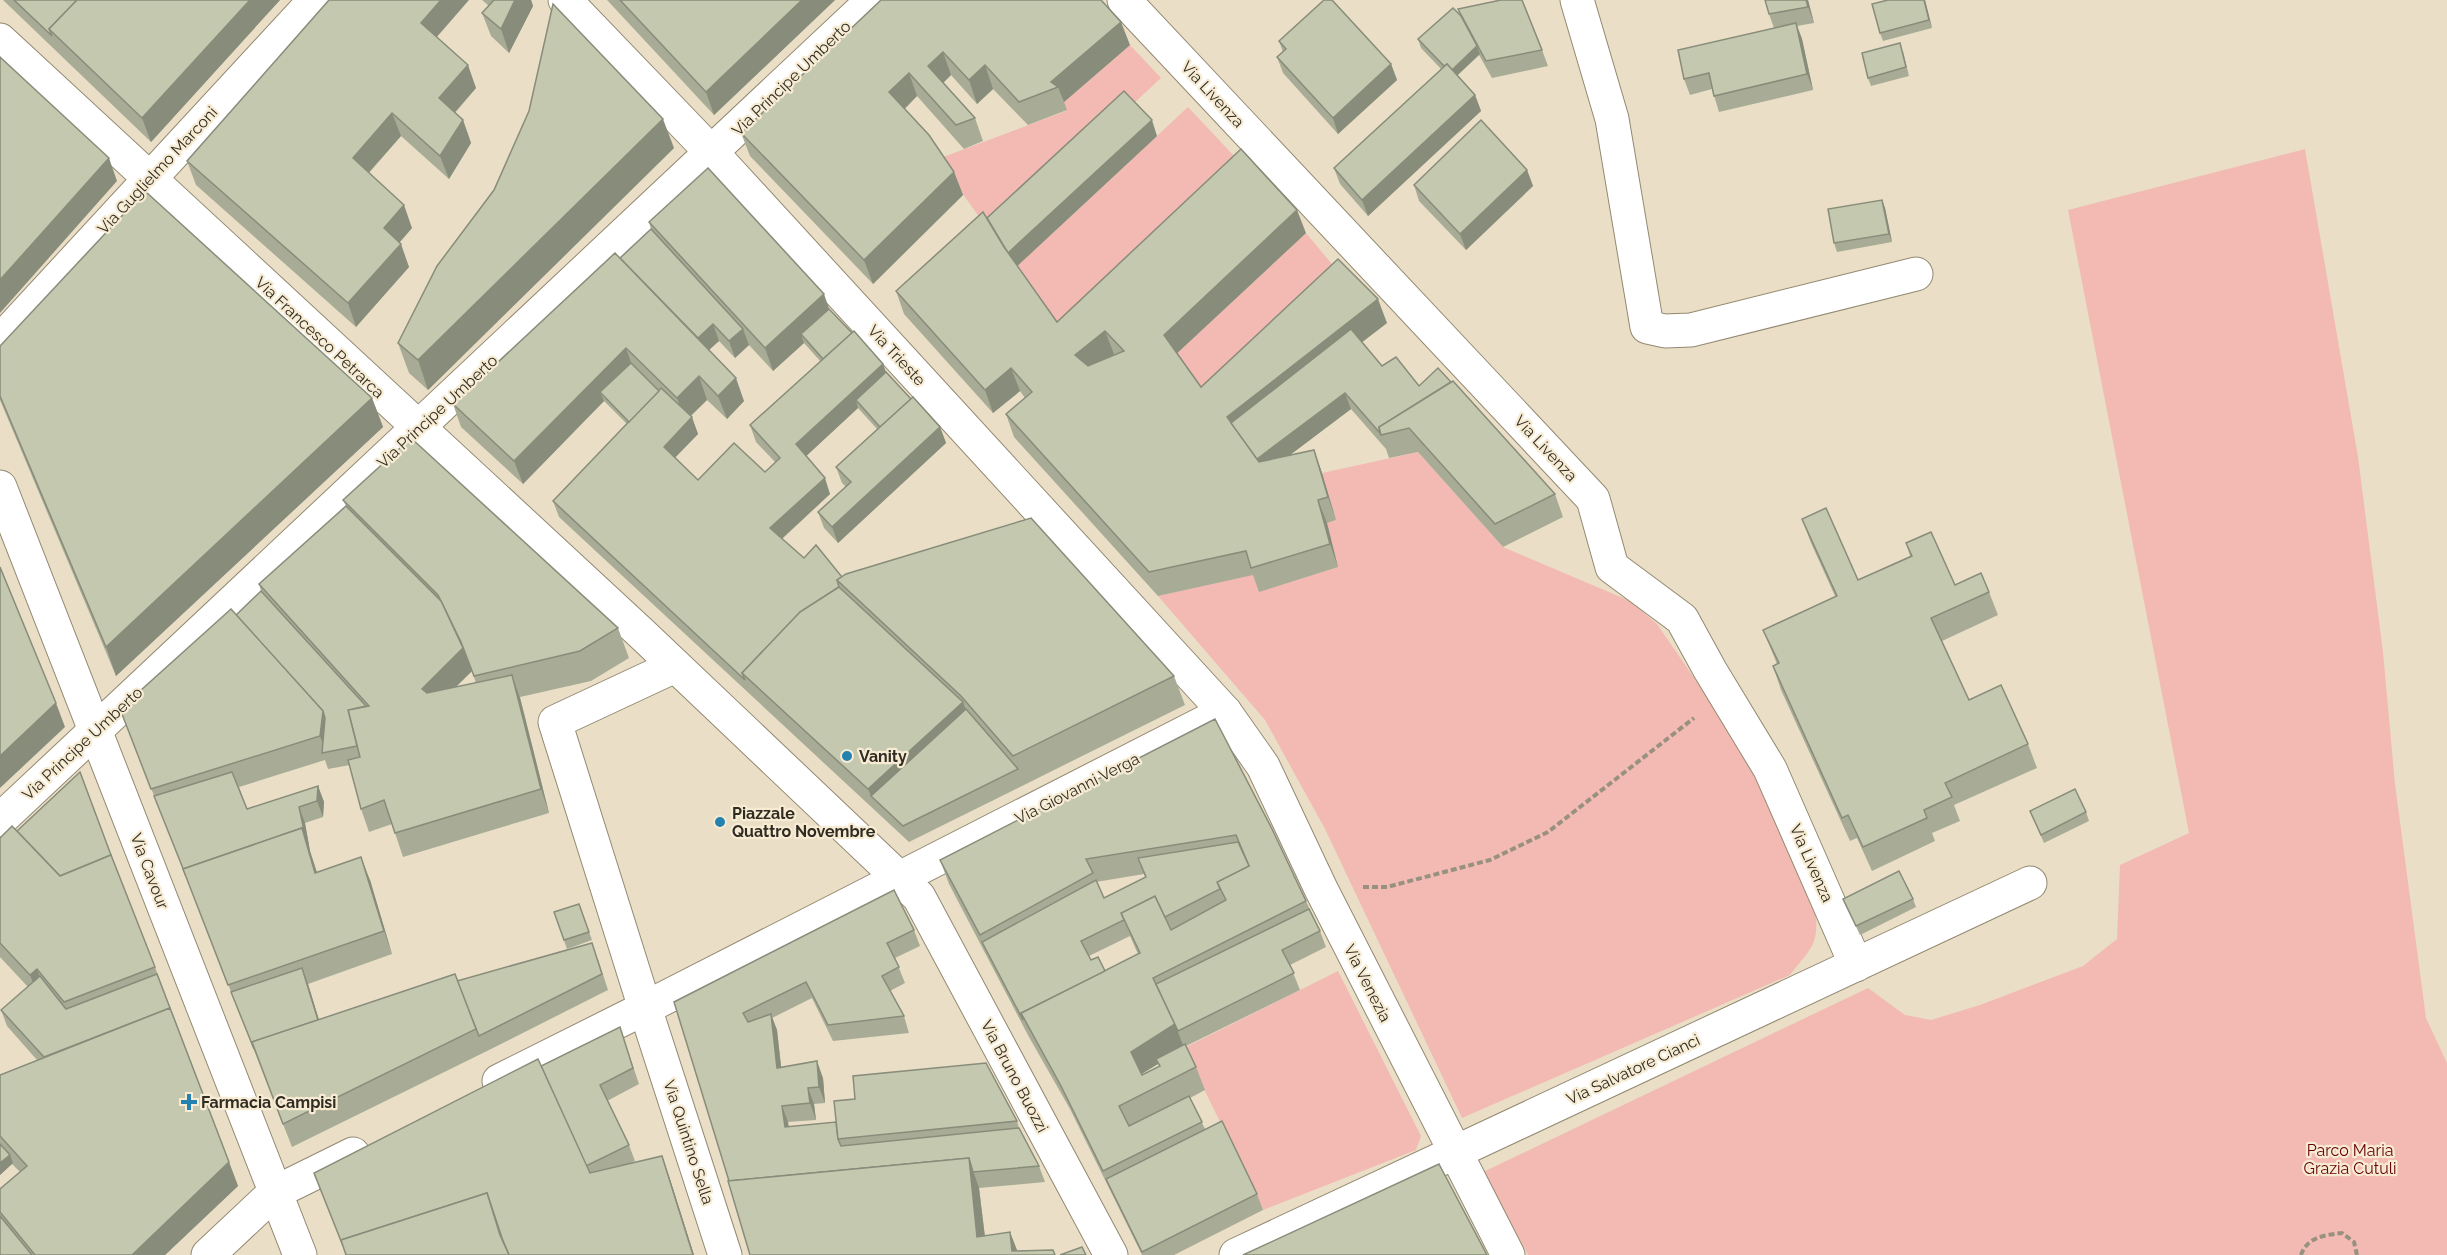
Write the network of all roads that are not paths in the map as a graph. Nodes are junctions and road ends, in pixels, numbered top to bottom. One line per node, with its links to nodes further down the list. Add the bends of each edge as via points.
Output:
1 (315, 0): 8 (street, Via Guglielmo Marconi)
2 (873, 0): 7 (street, Via Principe Umberto)
3 (1124, 0): 19 (street, Via Livenza, via 1593,499 1612,567 1682,619 1770,769)
4 (1577, 0): 9 (street, via 1612,119 1647,327 1690,330)
5 (570, 2): 7 (street, Via Trieste)
6 (0, 40): 8 (street, Via Francesco Petrarca)
7 (712, 153): 11 (street, Via Principe Umberto); 14 (street, Via Trieste)
8 (149, 179): 10 (street, Via Guglielmo Marconi); 11 (street, Via Francesco Petrarca)
9 (1916, 274)
10 (0, 341)
11 (419, 429): 13 (street, Via Francesco Petrarca); 15 (street, Via Principe Umberto)
12 (0, 487): 15 (street, Via Cavour)
13 (675, 666): 18 (street, Via Bruno Buozzi); 20 (street, Via Quintino Sella, via 555,722)
14 (1226, 712): 18 (street, Via Giovanni Verga, via 928,863); 23 (street, Via Venezia, via 1263,766)
15 (96, 730): 16 (street, Via Principe Umberto); 24 (street, Via Cavour)
16 (0, 820)
17 (2030, 883): 19 (street, Via Salvatore Cianci)
18 (909, 888): 20 (street, Via Giovanni Verga); 28 (street, Via Bruno Buozzi)
19 (1856, 965): 23 (street, Via Salvatore Cianci)
20 (638, 1020): 21 (street, Via Giovanni Verga); 27 (street, Via Quintino Sella)
21 (472, 1095)
22 (378, 1141): 24 (street)
23 (1454, 1152): 29 (street, Via Salvatore Cianci); 30 (street, Via Venezia)
24 (274, 1193): 25 (street); 26 (street, Via Cavour)
25 (208, 1255)
26 (300, 1255)
27 (725, 1255)
28 (1111, 1255)
29 (1236, 1255)
30 (1508, 1255)

